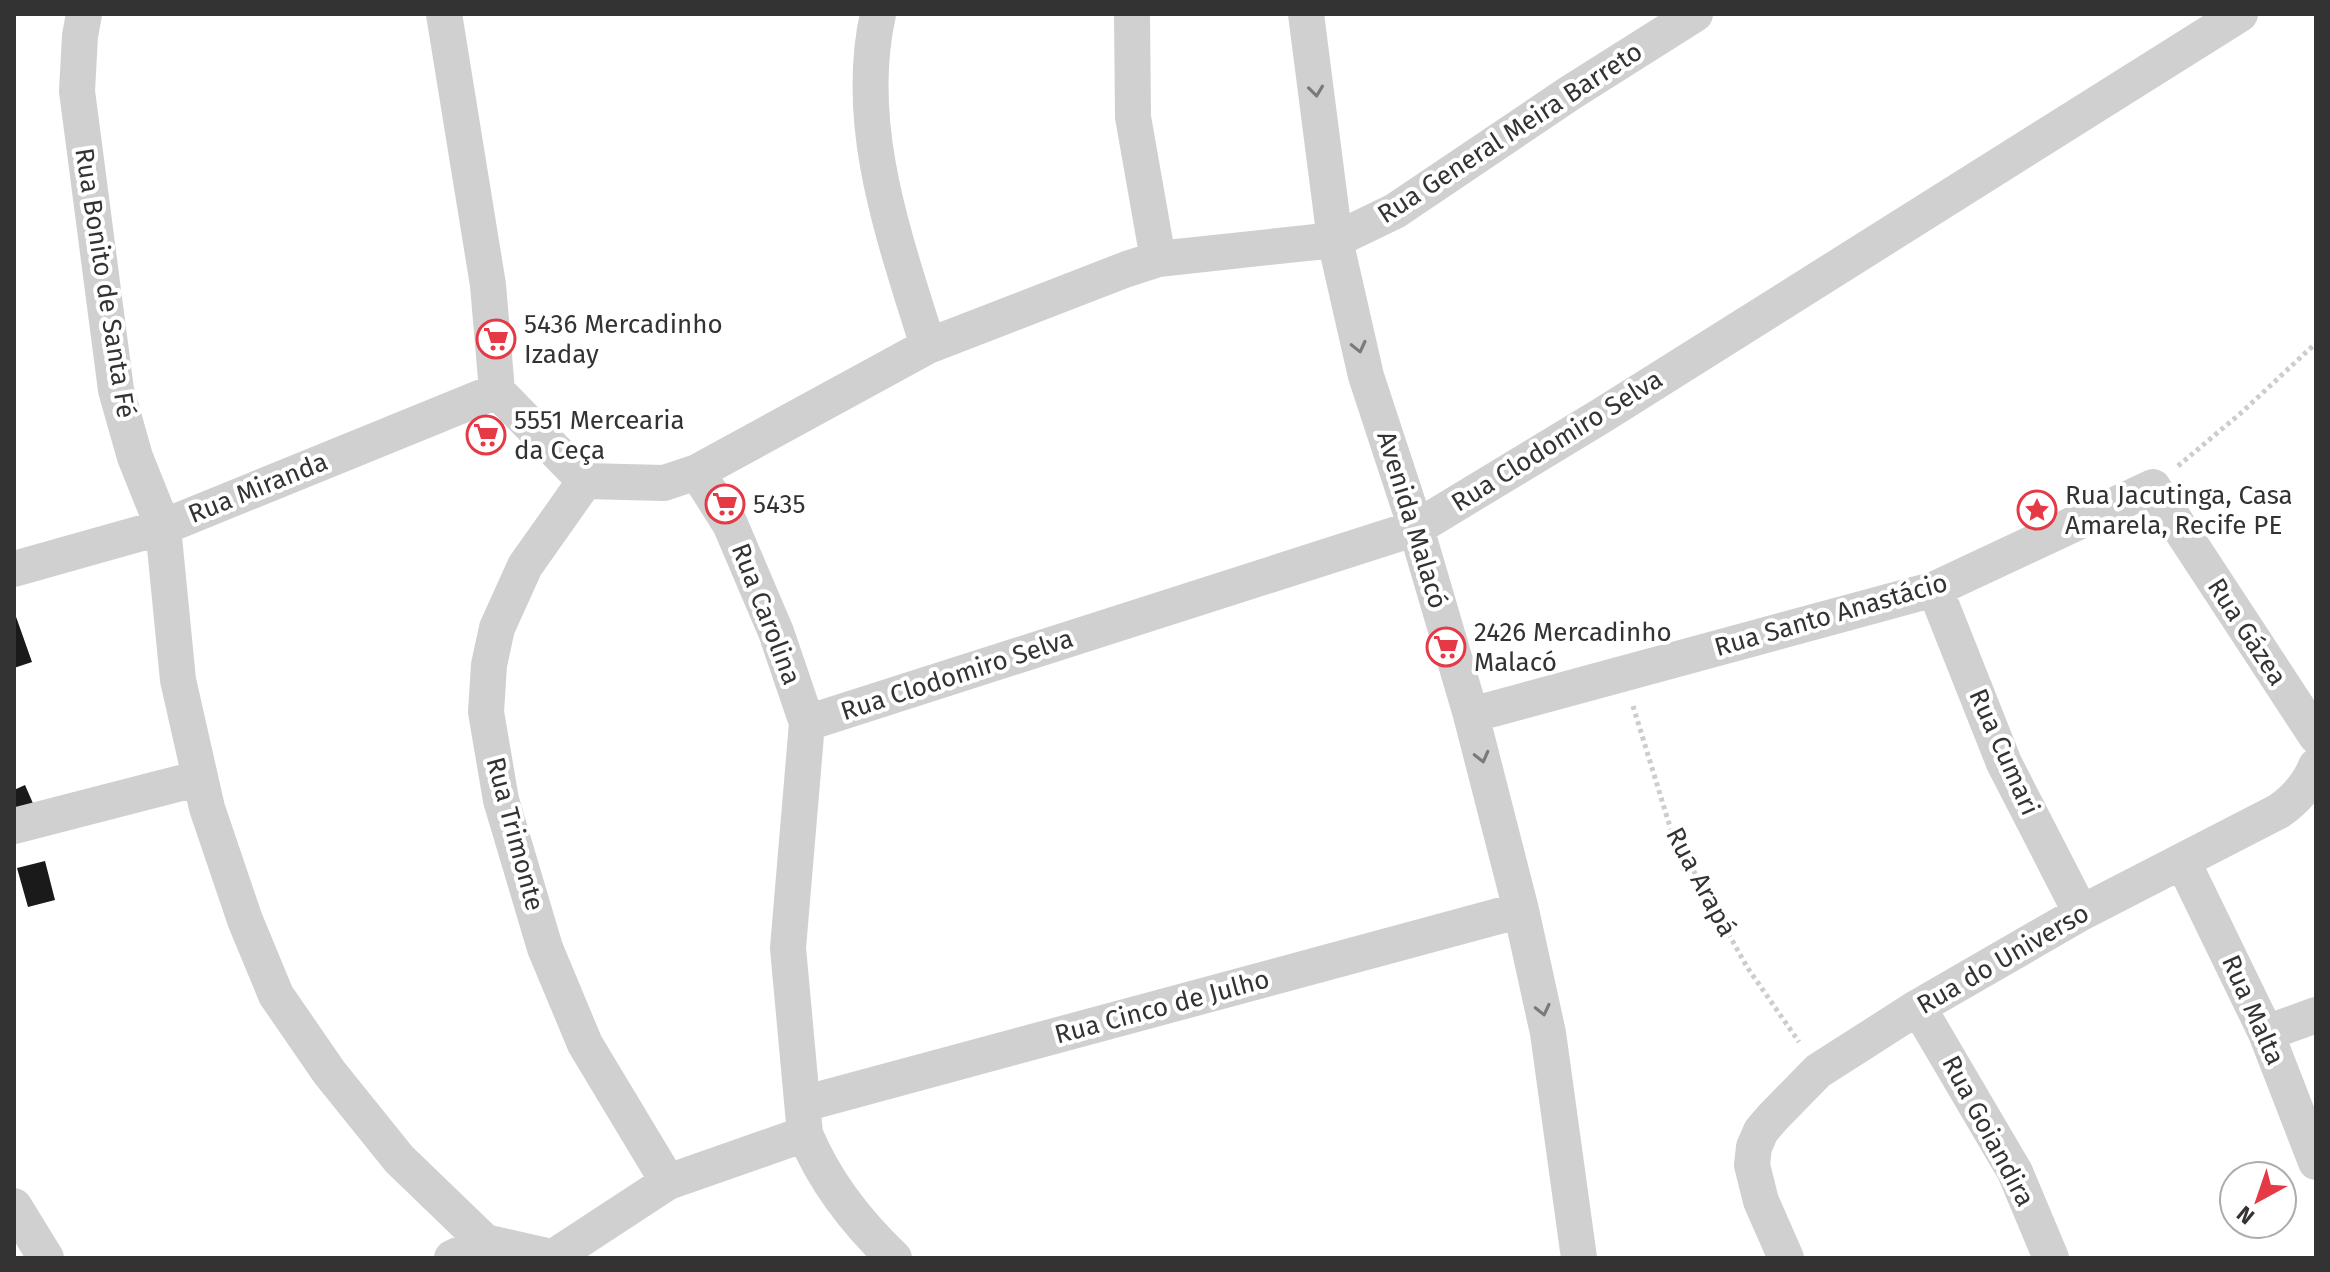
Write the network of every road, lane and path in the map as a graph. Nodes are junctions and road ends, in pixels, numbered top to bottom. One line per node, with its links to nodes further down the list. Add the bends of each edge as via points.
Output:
1 (84, 14): 16 (street, Rua Bonito de Santa Fé, via 77,91 116,390)
2 (444, 14): 12 (street, via 488,285)
3 (878, 14): 11 (street, via 872,129 886,209)
4 (1132, 14): 9 (street, via 1133,117)
5 (1306, 14): 8 (street, Avenida Malacó, one-way to 8)
6 (1695, 14): 8 (street, Rua General Meira Barreto, via 1395,211)
7 (2240, 14): 17 (street, Rua Clodomiro Selva)
8 (1335, 240): 9 (street, Rua General Meira Barreto); 17 (street, Avenida Malacó, one-way to 17, via 1366,376)
9 (1158, 259): 11 (street, Rua General Meira Barreto)
10 (2316, 343): 15 (path)
11 (928, 346): 13 (street, Rua General Meira Barreto)
12 (497, 391): 14 (street); 16 (street, Rua Miranda)
13 (697, 472): 14 (street, via 664,483); 22 (street, Rua Carolina, via 730,524)
14 (585, 481): 36 (street, Rua Trimonte, via 525,566 497,628 486,712 501,800 545,948 585,1044)
15 (2153, 487): 19 (street, Rua Santo Anastácio); 23 (street, Rua Gázea)
16 (163, 527): 18 (street, Rua Miranda); 25 (street, Rua Bonito de Santa Fé, via 178,680)
17 (1416, 528): 21 (street, Avenida Malacó); 22 (street, Rua Clodomiro Selva)
18 (14, 569)
19 (1935, 589): 20 (street, Rua Santo Anastácio); 29 (street, Rua Cumari, via 2004,763)
20 (1624, 674): 21 (street, Rua Santo Anastácio); 33 (path, Rua Arapá, via 1671,830 1747,967)
21 (1471, 715): 28 (street, Avenida Malacó, one-way to 28)
22 (807, 723): 34 (street, Rua Carolina, via 788,948)
23 (2316, 736)
24 (2316, 766): 27 (street, Rua do Universo, via 2296,798 2279,811)
25 (200, 778): 26 (street); 38 (street, Rua Bonito de Santa Fé, via 245,920 276,995 399,1159)
26 (14, 826)
27 (2183, 862): 29 (street, Rua do Universo); 32 (street, Rua Malta)
28 (1521, 910): 34 (street, Rua Cinco de Julho); 43 (street, Avenida Malacó, one-way to 43, via 1548,1033)
29 (2081, 913): 30 (street, Rua do Universo)
30 (1918, 1007): 33 (street, Rua do Universo); 45 (street, Rua Goiandira, via 2015,1172)
31 (2316, 1015): 32 (street)
32 (2266, 1033): 35 (street, Rua Malta)
33 (1818, 1071): 44 (street, Rua do Universo, via 1761,1131 1754,1147 1752,1165 1761,1201)
34 (804, 1119): 36 (street, Rua Cinco de Julho); 42 (street, Rua Carolina, via 813,1154 837,1193)
35 (2316, 1162)
36 (668, 1182): 39 (street, Rua Cinco de Julho)
37 (14, 1206): 40 (street)
38 (485, 1242): 39 (street); 41 (street)
39 (556, 1257)
40 (46, 1258)
41 (452, 1258)
42 (894, 1258)
43 (1579, 1258)
44 (1786, 1258)
45 (2051, 1258)

